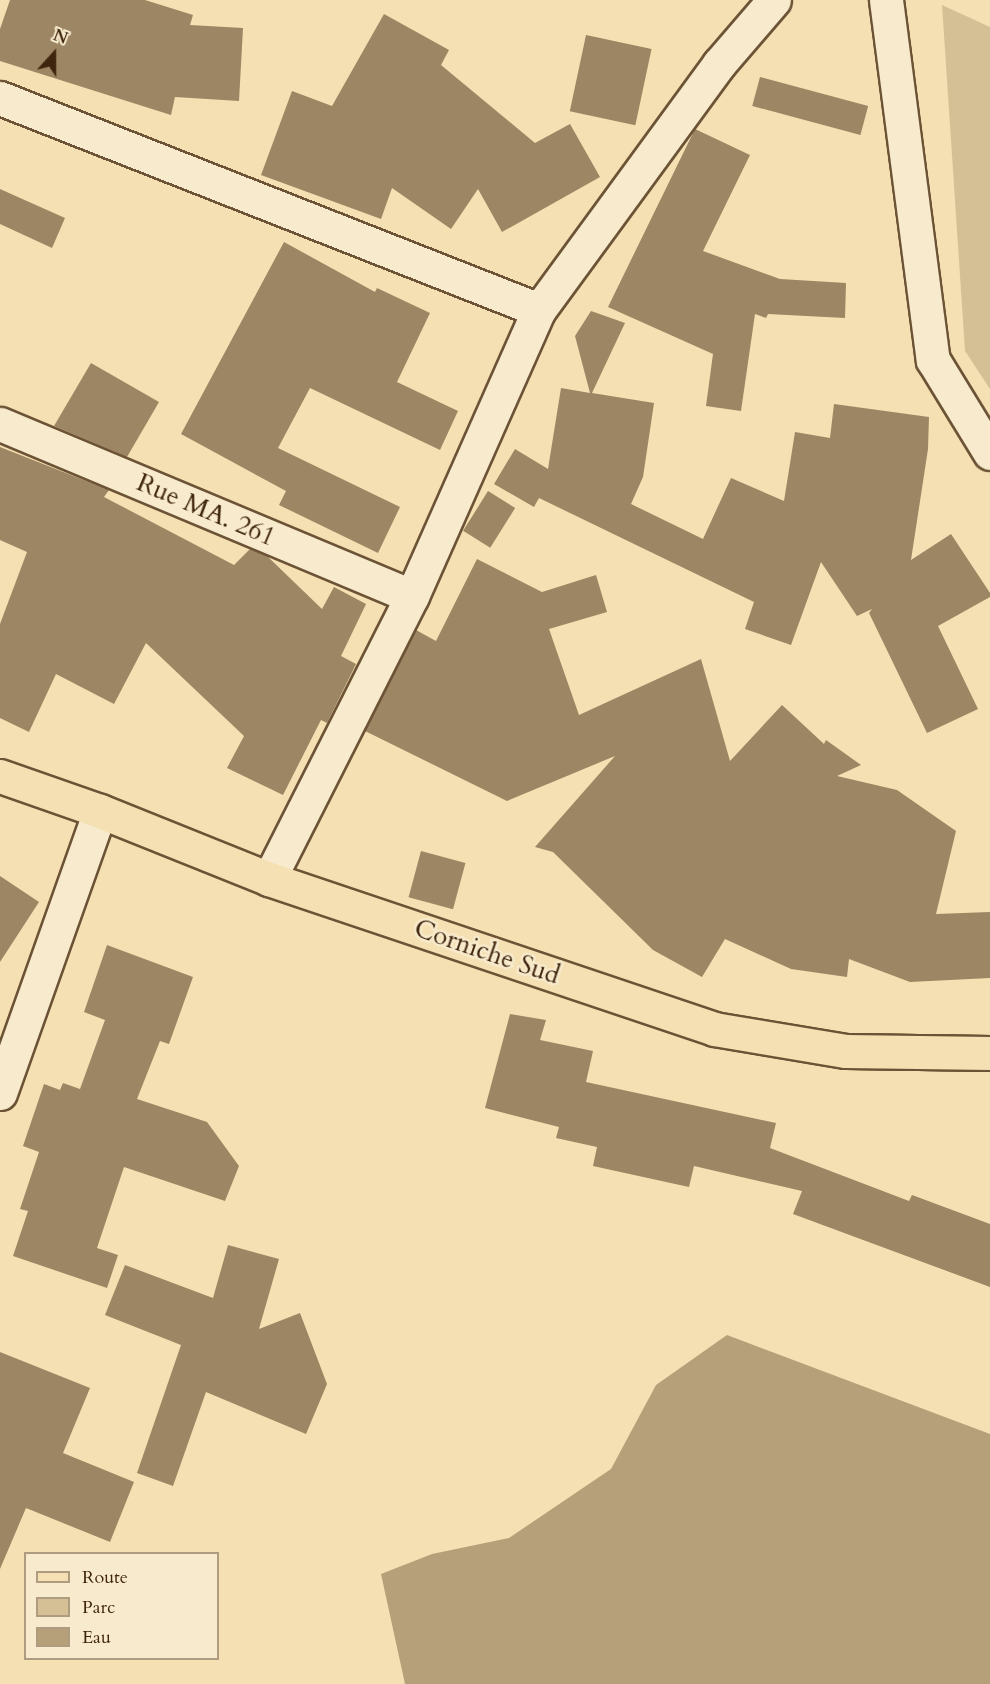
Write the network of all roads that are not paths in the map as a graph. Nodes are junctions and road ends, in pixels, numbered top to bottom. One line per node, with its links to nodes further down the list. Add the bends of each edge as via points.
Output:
1 (774, 0): 4 (street, via 719,64)
2 (886, 0): 6 (street, via 933,360)
3 (0, 98): 4 (street)
4 (539, 310): 7 (street)
5 (0, 424): 7 (street, Rue MA. 261)
6 (990, 453)
7 (412, 596): 10 (street)
8 (0, 776): 9 (main road, Corniche Sud)
9 (100, 811): 10 (main road, Corniche Sud); 12 (street)
10 (269, 879): 11 (main road, Corniche Sud, via 714,1029 846,1051)
11 (990, 1053)
12 (0, 1093)

